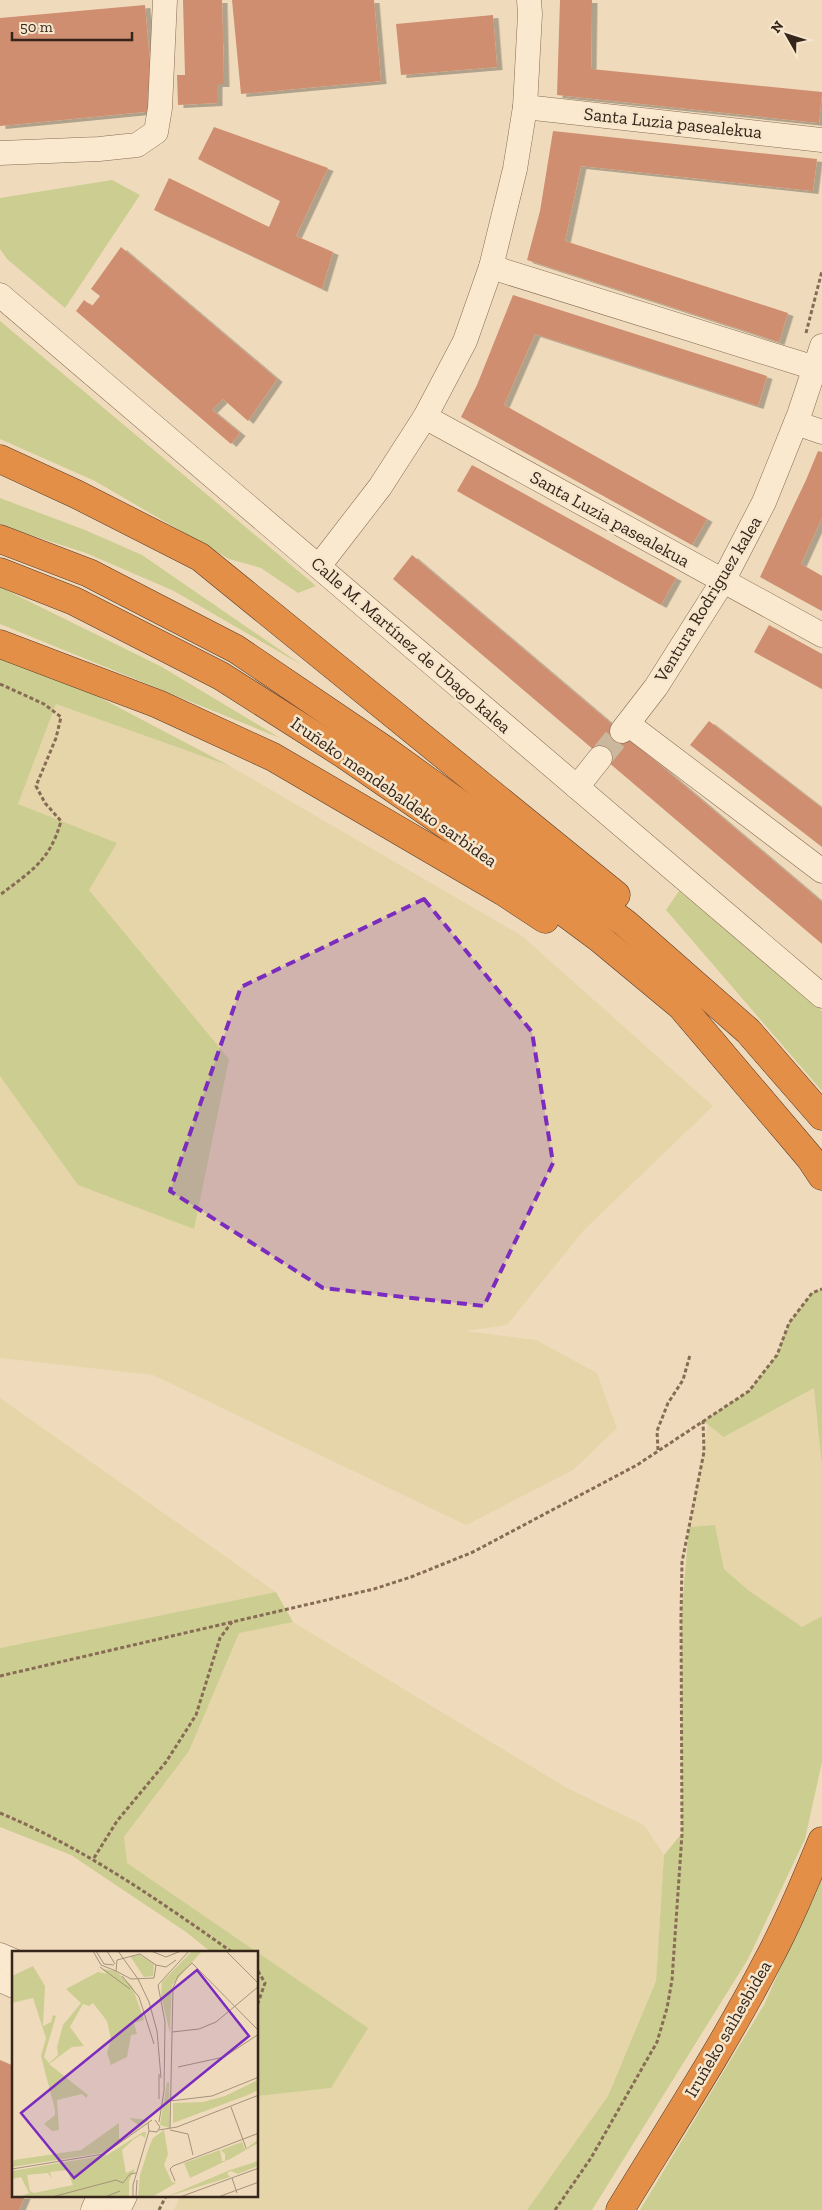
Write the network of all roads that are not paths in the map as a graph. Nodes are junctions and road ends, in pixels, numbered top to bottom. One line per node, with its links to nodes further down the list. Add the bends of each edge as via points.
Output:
1 (165, 0): 5 (street, via 156,132 137,145)
2 (529, 0): 3 (street)
3 (525, 107): 4 (street, Santa Luzia pasealekua); 6 (street, via 515,169)
4 (822, 140)
5 (0, 154)
6 (492, 267): 8 (street); 9 (street, via 465,341)
7 (0, 295): 15 (street, Calle M. Martínez de Ubago kalea)
8 (811, 359): 10 (street, Ventura Rodriguez kalea)
9 (425, 417): 15 (street, via 380,488); 17 (street, Santa Luzia pasealekua)
10 (796, 423): 11 (street); 17 (street, Ventura Rodriguez kalea, via 764,502)
11 (822, 432)
12 (0, 459): 20 (highway, via 200,558)
13 (0, 478): 20 (highway, via 59,498 140,534 214,581)
14 (0, 539): 25 (highway, Iruñeko mendebaldeko sarbidea, via 90,573 236,649 385,750 625,923)
15 (318, 566): 22 (street, Calle M. Martínez de Ubago kalea)
16 (0, 572): 26 (highway, Iruñeko mendebaldeko sarbidea, via 74,601 222,676 345,755 599,938 681,1006)
17 (722, 581): 18 (street, Santa Luzia pasealekua); 23 (street, Ventura Rodriguez kalea, via 656,687 625,728)
18 (822, 635)
19 (0, 644): 26 (highway, via 158,704 273,757 504,892 600,955 675,1016)
20 (334, 667): 25 (highway, via 649,922 718,985)
21 (600, 758): 22 (street)
22 (577, 787): 24 (street, Calle M. Martínez de Ubago kalea)
23 (822, 872)
24 (822, 996)
25 (748, 1032): 27 (highway)
26 (743, 1078): 28 (highway)
27 (822, 1116)
28 (822, 1176)
29 (822, 1841): 38 (highway, Iruñeko saihesbidea, via 767,1962 724,2040)
30 (0, 1955): 31 (street)
31 (12, 1961)
32 (0, 1980): 33 (street)
33 (12, 1985)
34 (98, 2198): 36 (street)
35 (124, 2198): 37 (street)
36 (93, 2210)
37 (118, 2210)
38 (620, 2210)

